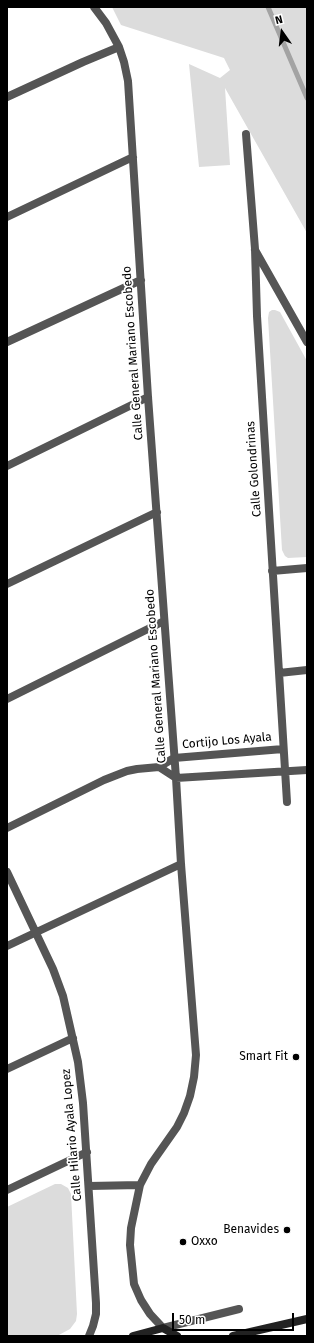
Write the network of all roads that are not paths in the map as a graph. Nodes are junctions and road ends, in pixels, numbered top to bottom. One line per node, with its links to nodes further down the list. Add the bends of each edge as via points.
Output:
1 (94, 7): 2 (street, Calle General Mariano Escobedo, via 106,22)
2 (119, 47): 3 (street); 5 (street, Calle General Mariano Escobedo, via 128,81)
3 (7, 97)
4 (246, 134): 7 (street, Calle Golondrinas)
5 (133, 157): 6 (street); 8 (street, Calle General Mariano Escobedo)
6 (7, 217)
7 (255, 249): 10 (street); 15 (street, Calle Golondrinas)
8 (140, 280): 9 (street); 11 (street, Calle General Mariano Escobedo)
9 (7, 342)
10 (307, 342)
11 (148, 398): 12 (street); 13 (street, Calle General Mariano Escobedo)
12 (7, 466)
13 (157, 512): 16 (street); 17 (street, Calle General Mariano Escobedo)
14 (307, 568): 15 (street)
15 (272, 571): 19 (street, Calle Golondrinas)
16 (7, 584)
17 (164, 620): 20 (street); 22 (street, Calle General Mariano Escobedo)
18 (307, 670): 19 (street)
19 (279, 673): 21 (street, Calle Golondrinas)
20 (7, 699)
21 (283, 749): 22 (street, Cortijo Los Ayala); 25 (street, Calle Golondrinas)
22 (174, 758): 23 (street); 26 (street, Calle General Mariano Escobedo)
23 (159, 767): 26 (street); 28 (street, via 127,771 104,780)
24 (307, 770): 25 (street)
25 (284, 772): 26 (street); 27 (street, Calle Golondrinas)
26 (176, 778): 29 (street, Calle General Mariano Escobedo)
27 (287, 802)
28 (7, 828)
29 (181, 864): 31 (street); 36 (street, Calle General Mariano Escobedo, via 196,1055 194,1077 184,1113)
30 (7, 872): 31 (street, Calle Hilario Ayala Lopez)
31 (36, 933): 32 (street); 33 (street, Calle Hilario Ayala Lopez, via 63,996)
32 (7, 946)
33 (73, 1038): 34 (street); 35 (street, Calle Hilario Ayala Lopez, via 83,1103)
34 (7, 1069)
35 (87, 1152): 37 (street, Calle Hilario Ayala Lopez); 38 (street)
36 (140, 1185): 37 (street); 41 (street, Calle General Mariano Escobedo, via 130,1245 134,1284 150,1314)
37 (89, 1186): 42 (street, Calle Hilario Ayala Lopez, via 96,1303 96,1314)
38 (7, 1190)
39 (239, 1309): 41 (street)
40 (307, 1319): 45 (main road)
41 (163, 1328): 43 (main road); 44 (main road)
42 (89, 1336)
43 (133, 1336)
44 (177, 1336)
45 (233, 1336)

